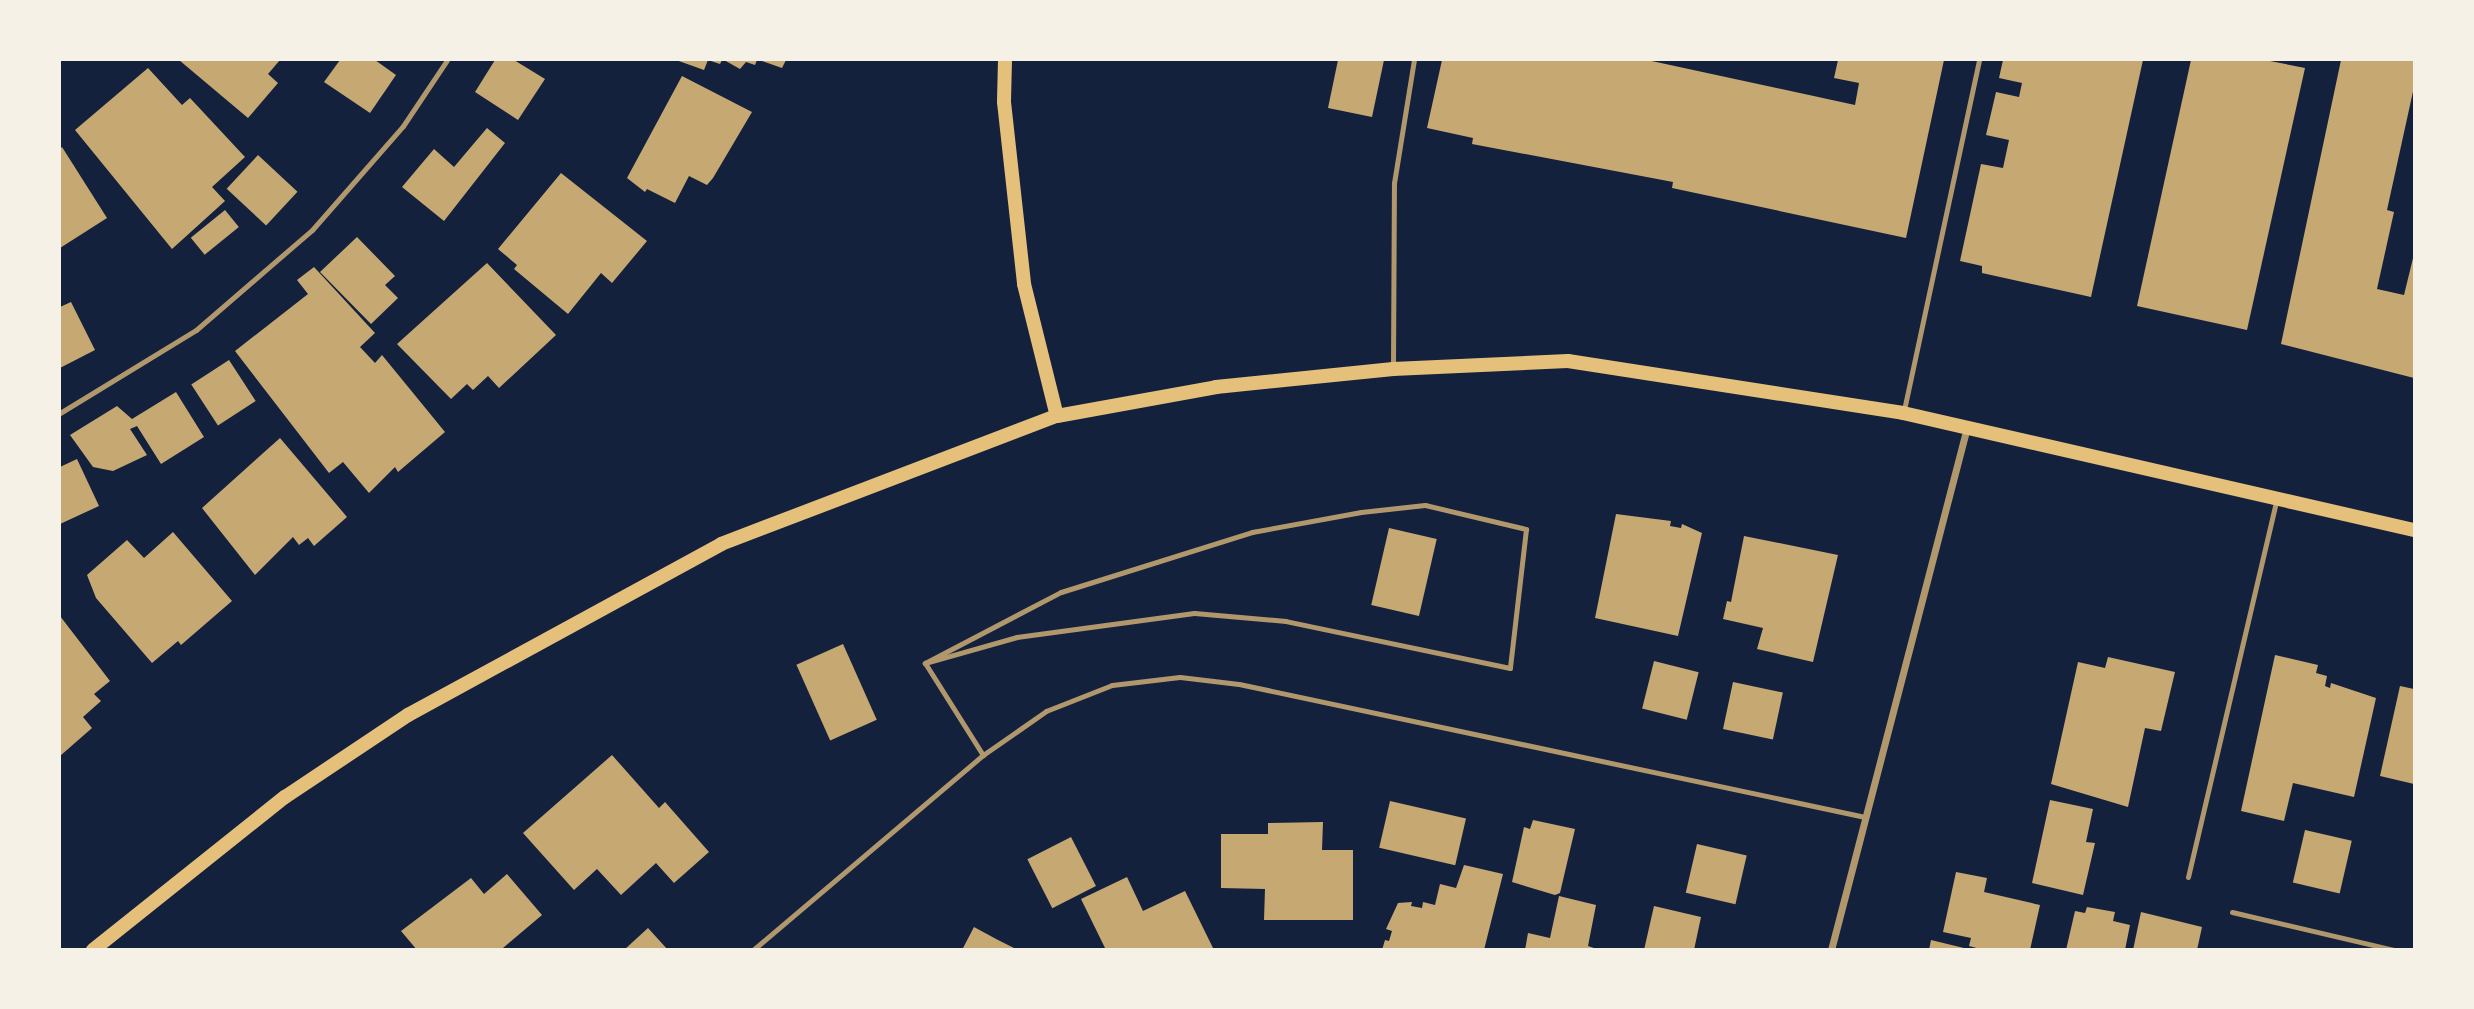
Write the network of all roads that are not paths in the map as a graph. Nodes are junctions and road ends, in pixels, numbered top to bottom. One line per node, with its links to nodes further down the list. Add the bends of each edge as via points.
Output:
1 (447, 60): 6 (lane, via 403,126 312,230 196,330)
2 (1005, 60): 8 (main road, via 1004,102 1024,284)
3 (1414, 60): 5 (lane, via 1394,183)
4 (1979, 60): 7 (lane)
5 (1393, 369): 7 (main road, via 1568,361); 8 (main road, via 1216,387)
6 (60, 413)
7 (1903, 413): 9 (main road)
8 (1057, 416): 17 (main road, via 721,544 432,702 285,797)
9 (1967, 426): 10 (main road); 14 (street)
10 (2277, 499): 11 (main road); 15 (lane)
11 (2414, 530)
12 (925, 663): 12 (lane, via 1017,637 1194,613 1286,621 1510,668 1526,529 1425,505 1252,533 1061,592); 13 (lane)
13 (983, 755): 14 (lane, via 1046,711 1112,685 1180,677 1239,684); 18 (lane)
14 (1865, 817): 19 (street)
15 (2188, 877)
16 (2232, 912): 20 (lane)
17 (102, 947)
18 (753, 950)
19 (1830, 950)
20 (2394, 950)

